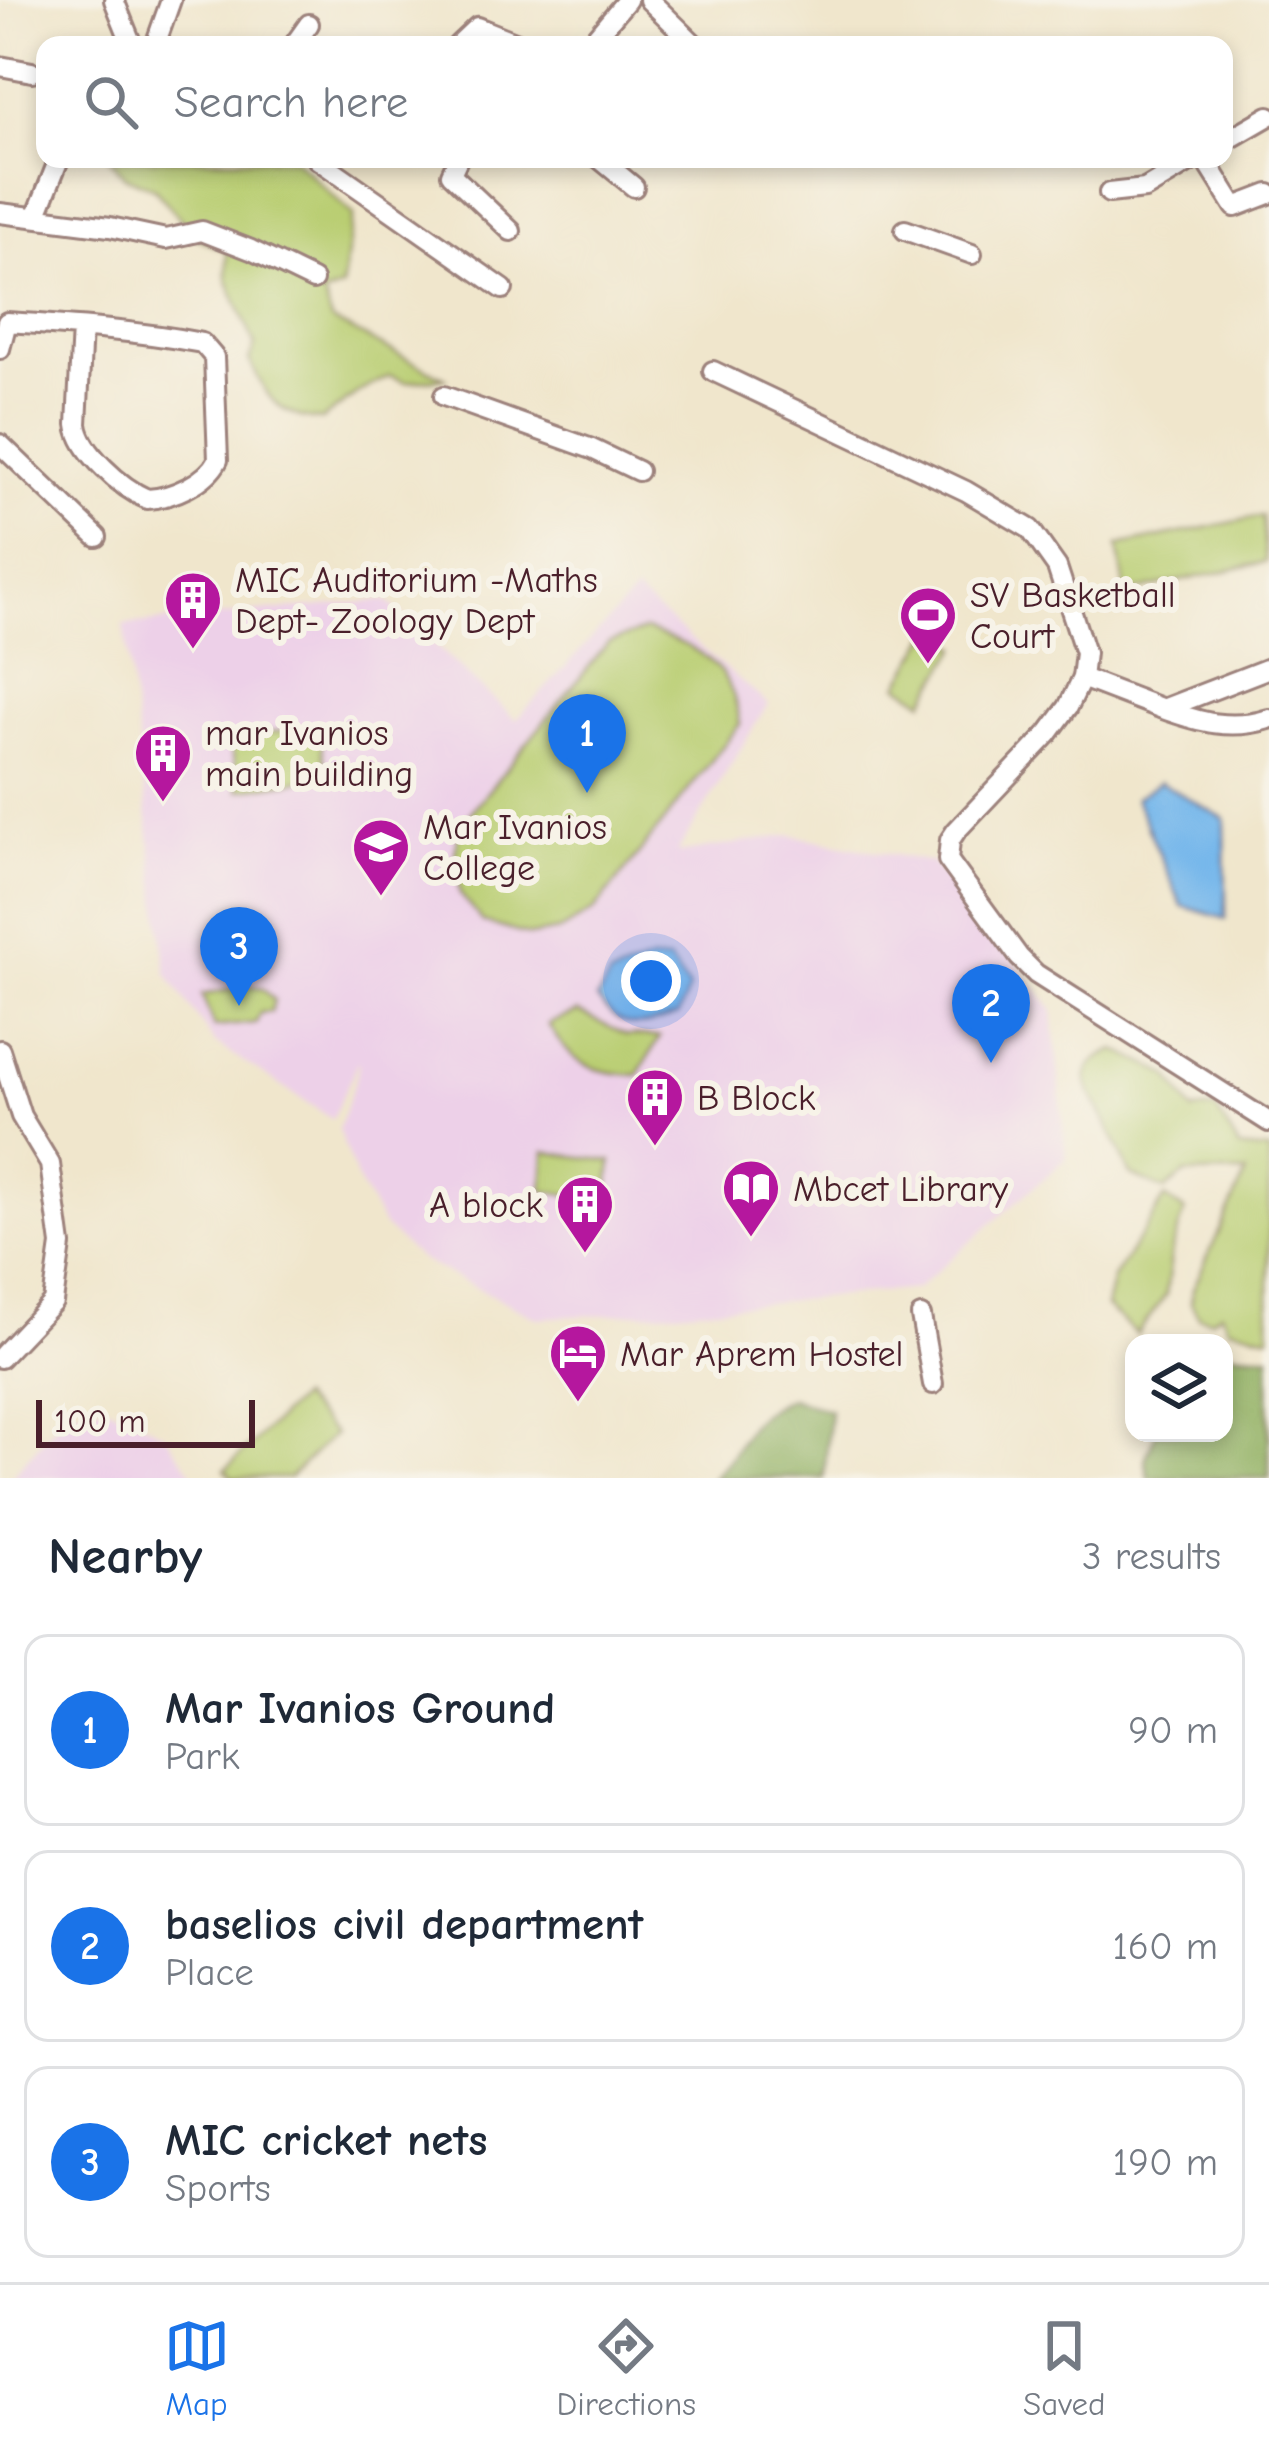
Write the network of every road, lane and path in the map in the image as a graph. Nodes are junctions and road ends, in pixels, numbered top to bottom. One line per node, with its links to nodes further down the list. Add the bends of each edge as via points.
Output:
1 (114, 0): 6 (street)
2 (171, 0): 7 (street)
3 (649, 0): 12 (street)
4 (625, 1): 11 (street)
5 (309, 24): 8 (street)
6 (128, 36)
7 (158, 36)
8 (300, 36)
9 (468, 36): 10 (street, via 476,28)
10 (498, 36)
11 (596, 36)
12 (685, 36)
13 (0, 66): 14 (street)
14 (32, 72)
15 (1269, 116): 16 (street)
16 (1233, 137)
17 (55, 168): 27 (street)
18 (330, 168): 32 (street)
19 (455, 168): 29 (street, via 451,174)
20 (611, 168): 23 (street)
21 (1181, 168): 24 (street, via 1145,189)
22 (1211, 168): 25 (street, via 1235,207)
23 (634, 187)
24 (1109, 193)
25 (1269, 194)
26 (0, 213): 27 (street)
27 (36, 217): 31 (street, via 166,239 202,231)
28 (904, 230): 30 (street)
29 (511, 231)
30 (972, 254)
31 (313, 280)
32 (503, 290)
33 (82, 328): 33 (street, via 202,343 214,358 218,460 208,474 147,499 87,448 77,424); 34 (street, via 7,322)
34 (0, 349)
35 (713, 370): 41 (street, via 966,490 1030,529 1057,567 1085,652)
36 (444, 396): 38 (street)
37 (0, 444): 39 (street)
38 (638, 471)
39 (97, 537)
40 (1269, 668): 42 (street)
41 (1082, 677): 42 (street); 45 (street, via 1048,734 956,830 948,860 1036,974)
42 (1163, 709): 43 (street, via 1204,724)
43 (1269, 718)
44 (0, 1050): 47 (street, via 21,1116 50,1164 61,1245 53,1302)
45 (1269, 1123)
46 (921, 1316): 48 (street)
47 (0, 1358)
48 (933, 1384)

